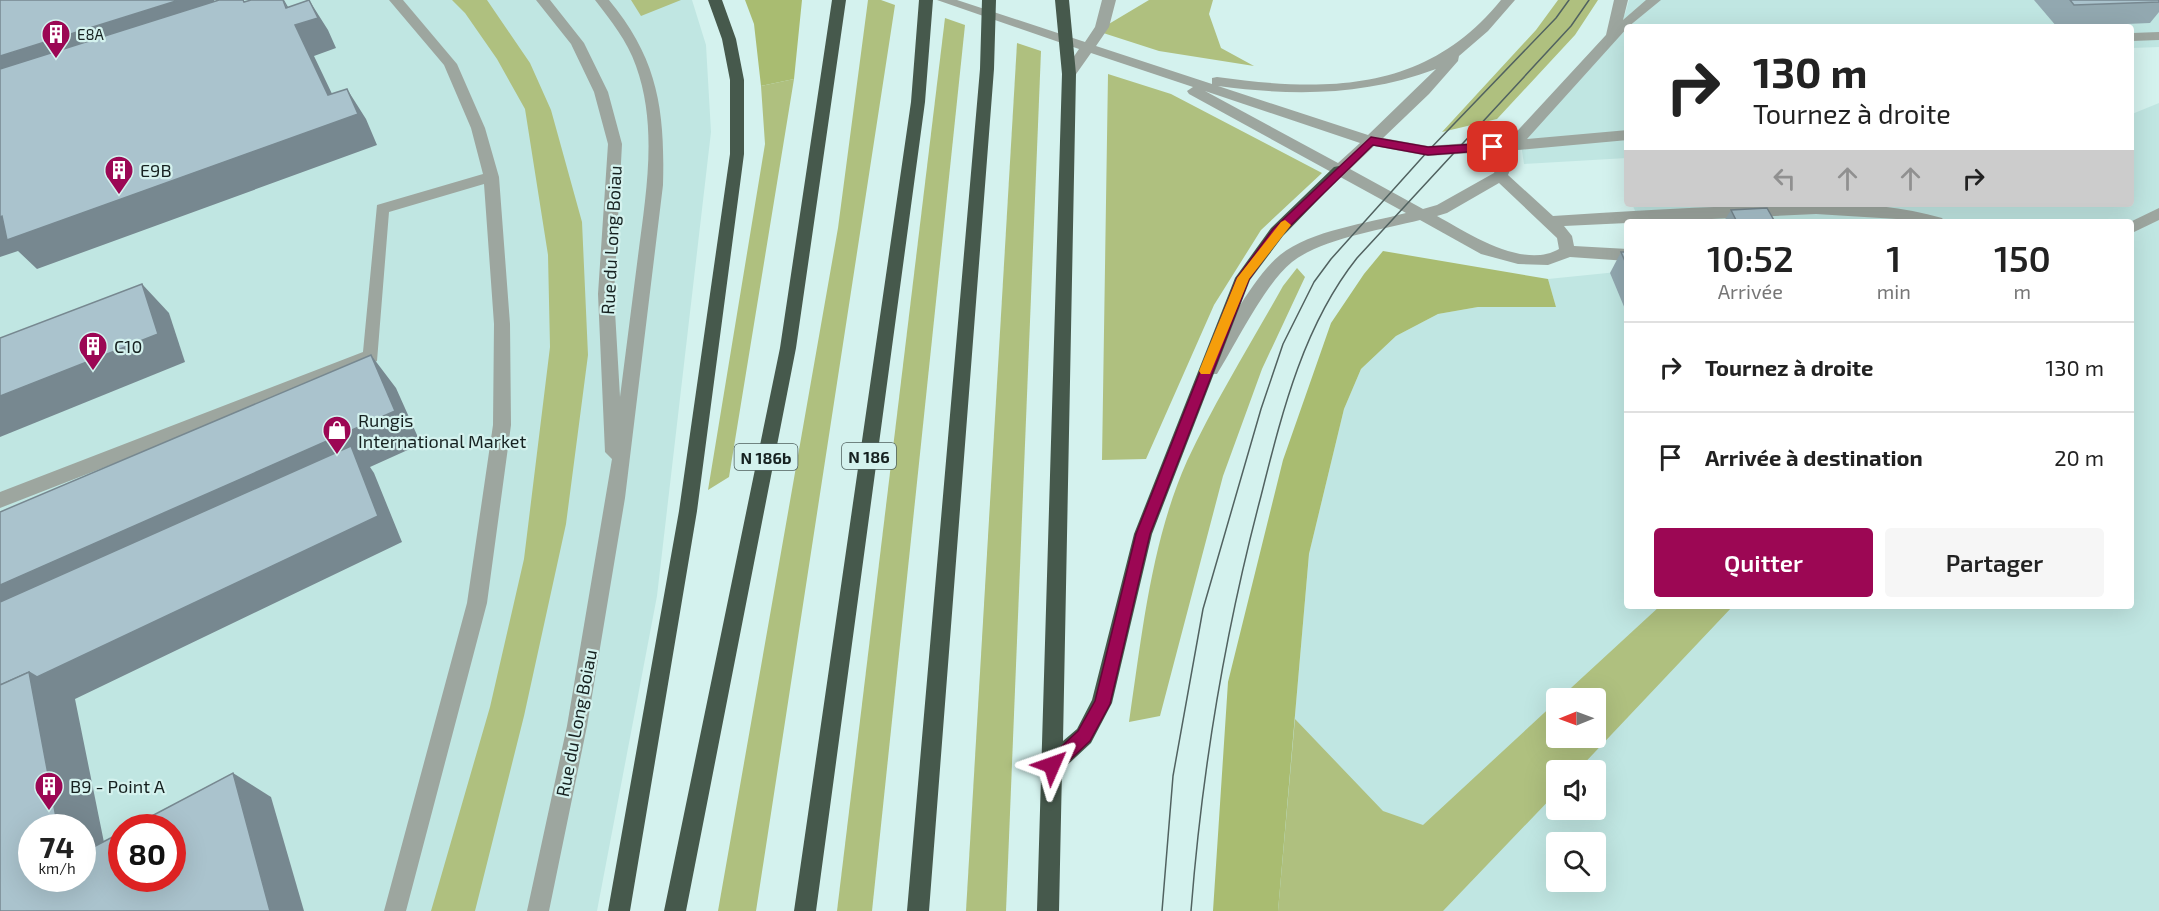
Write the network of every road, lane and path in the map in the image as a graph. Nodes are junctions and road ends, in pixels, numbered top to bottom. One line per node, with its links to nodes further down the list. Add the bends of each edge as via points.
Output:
1 (396, 0): 27 (street, via 450,64 478,128)
2 (543, 0): 36 (street, Rue du Long Boiau, via 577,43 601,92 615,144 606,294)
3 (602, 0): 36 (street, Rue du Long Boiau, via 645,68 654,98 657,135 654,196)
4 (715, 0): 41 (highway, via 729,39 737,80 737,154 688,511)
5 (839, 0): 42 (highway, N 186b, via 788,348)
6 (926, 0): 43 (highway, N 186, via 918,102)
7 (944, 0): 20 (street)
8 (989, 0): 44 (highway, via 985,92)
9 (1062, 0): 21 (highway)
10 (1109, 0): 21 (street, via 1102,27)
11 (1508, 0): 19 (street, via 1489,24)
12 (1622, 0): 16 (street)
13 (1654, 0): 14 (street)
14 (1626, 24)
15 (1624, 26): 16 (street)
16 (1612, 36): 24 (street)
17 (2159, 36): 18 (street)
18 (2134, 37)
19 (1465, 44): 20 (street, via 1434,64 1405,75 1324,88 1255,87); 23 (street, via 1424,91)
20 (1162, 73): 23 (street); 25 (street)
21 (1069, 74): 38 (highway)
22 (1624, 136): 24 (street)
23 (1371, 141): 24 (street, via 1428,151); 25 (street)
24 (1513, 144): 26 (street)
25 (1339, 171): 29 (street); 35 (highway, via 1277,232 1243,278)
26 (1500, 176): 29 (street); 31 (street)
27 (491, 177): 37 (street, via 382,209 371,356); 39 (street, via 502,324 502,425 477,603)
28 (2159, 213): 32 (street)
29 (1425, 215): 33 (street, via 1487,250 1521,260 1556,260); 35 (street, via 1323,240 1286,259 1269,277)
30 (1926, 219): 31 (street, via 1899,212 1818,208)
31 (1551, 222): 33 (street, via 1564,236)
32 (2134, 227)
33 (1567, 251): 34 (street)
34 (1624, 255)
35 (1198, 388): 38 (highway, via 1143,534 1102,704 1084,736)
36 (616, 498): 40 (street, Rue du Long Boiau, via 577,726)
37 (0, 500)
38 (1052, 765): 45 (highway)
39 (395, 911)
40 (538, 911)
41 (618, 911)
42 (675, 911)
43 (805, 911)
44 (918, 911)
45 (1048, 911)

